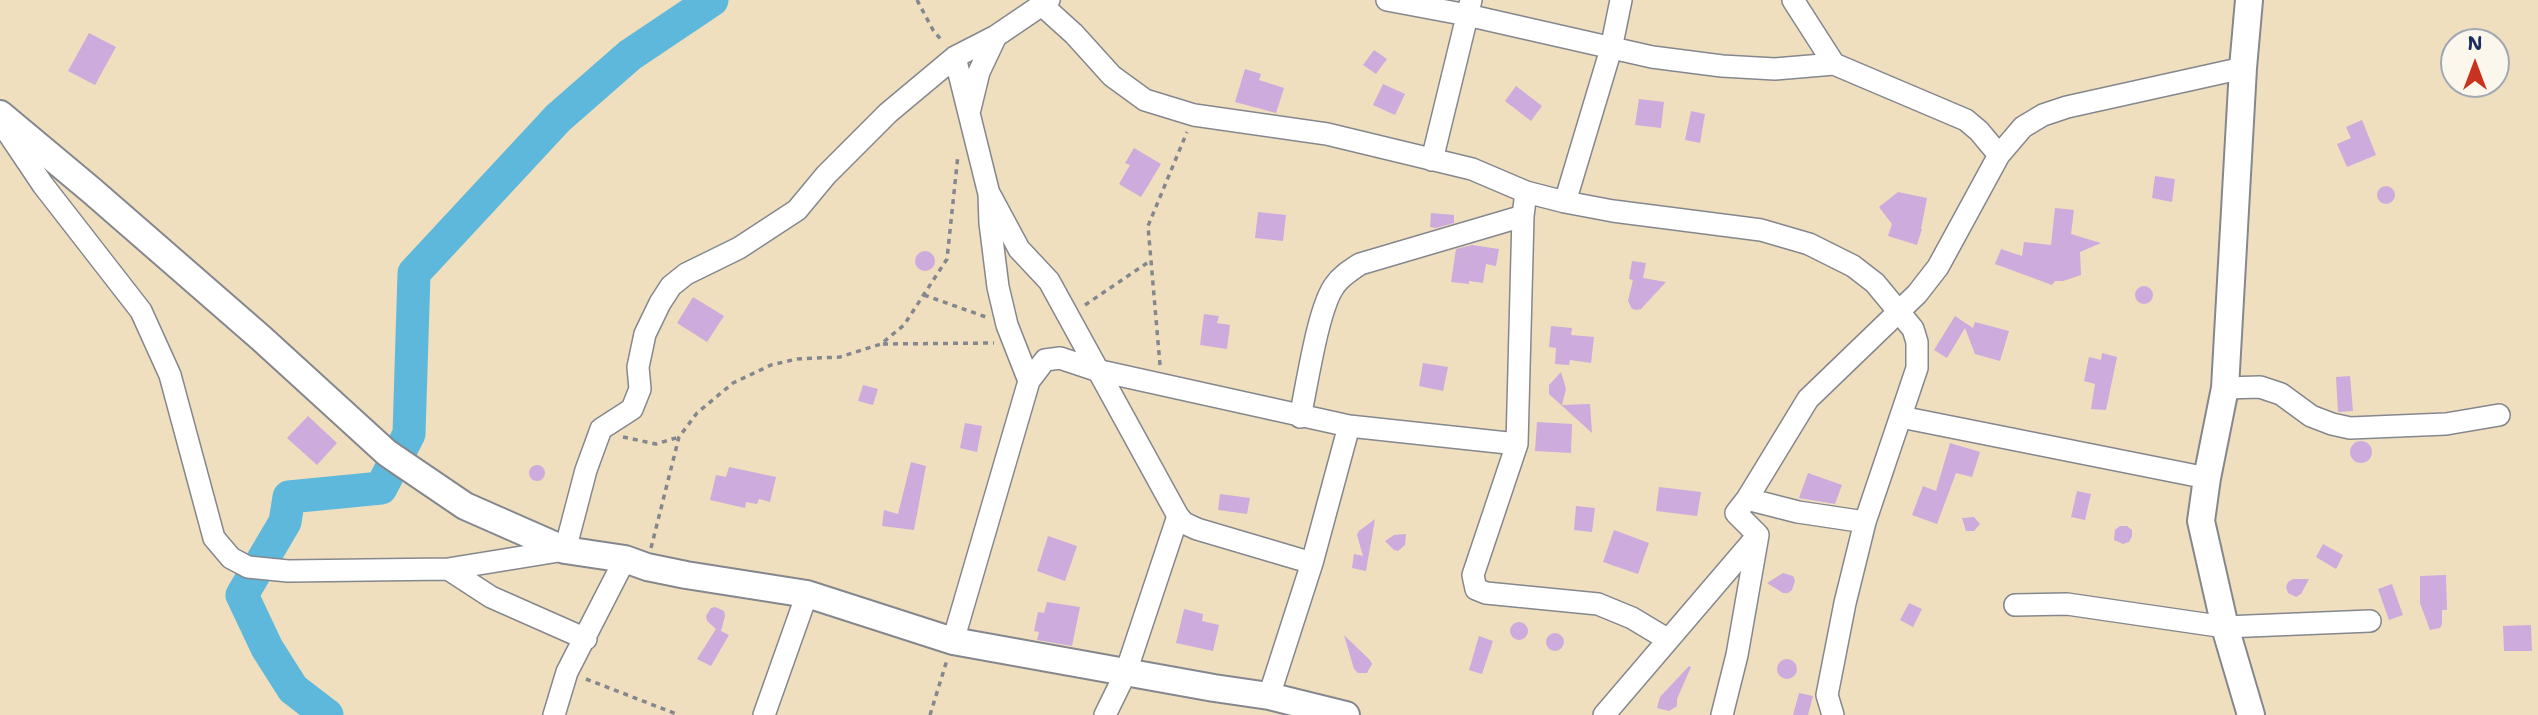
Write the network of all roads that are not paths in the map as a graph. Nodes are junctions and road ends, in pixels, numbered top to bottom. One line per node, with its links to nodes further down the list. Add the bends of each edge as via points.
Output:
1 (1387, 0): 6 (street)
2 (1621, 0): 8 (street)
3 (1793, 0): 10 (street)
4 (2249, 0): 11 (street)
5 (1046, 3): 7 (street); 16 (street, via 1112,76 1145,100 1195,115 1327,134)
6 (1469, 7): 8 (street); 16 (street)
7 (996, 36): 9 (street); 12 (street, via 979,72)
8 (1611, 49): 10 (street, via 1722,66 1775,69); 19 (street)
9 (955, 57): 12 (street); 35 (street, via 888,113 797,210 671,286 645,334 638,368 640,389 632,409 601,429)
10 (1834, 64): 15 (street, via 1966,120)
11 (2243, 68): 15 (street, via 2043,115 2023,127); 24 (street)
12 (969, 111): 18 (street)
13 (0, 114): 35 (street, via 387,453 465,506)
14 (0, 121): 38 (street, via 43,185 141,311 170,376 214,538 231,558 248,567 288,571)
15 (1999, 155): 21 (street, via 1938,267)
16 (1432, 160): 17 (street, via 1472,169)
17 (1526, 192): 19 (street); 20 (street)
18 (989, 194): 22 (street, via 1019,248 1049,281); 23 (street, via 999,286)
19 (1565, 202): 21 (street, via 1761,230 1809,244 1853,266 1875,283)
20 (1523, 216): 26 (street, via 1360,264 1342,276 1323,315); 29 (street)
21 (1899, 312): 27 (street, via 1917,341 1917,368); 31 (street, via 1808,399)
22 (1096, 370): 23 (street, via 1060,359 1045,360); 26 (street); 32 (street)
23 (1029, 381): 45 (street)
24 (2225, 388): 25 (street, via 2260,387 2281,394 2311,416 2350,428 2446,424); 30 (street)
25 (2499, 415)
26 (1300, 416): 28 (street)
27 (1901, 416): 30 (street); 33 (street)
28 (1349, 426): 29 (street); 37 (street)
29 (1517, 444): 44 (street, via 1473,575 1476,589 1598,604)
30 (2207, 478): 42 (street, via 2201,521)
31 (1747, 499): 33 (street); 34 (street, via 1736,513)
32 (1178, 516): 37 (street, via 1197,529); 46 (street)
33 (1865, 522): 54 (street, via 1827,695)
34 (1758, 535): 44 (street); 53 (street)
35 (565, 550): 36 (street); 38 (street)
36 (636, 563): 39 (street); 43 (street)
37 (1312, 563): 47 (street)
38 (448, 569): 43 (street, via 491,597)
39 (807, 594): 45 (street); 49 (street)
40 (2015, 605): 42 (street, via 2067,604)
41 (2370, 621): 42 (street)
42 (2225, 627): 55 (street)
43 (586, 639): 48 (street, via 567,672)
44 (1667, 639): 52 (street)
45 (953, 640): 46 (street)
46 (1126, 672): 47 (street); 50 (street)
47 (1269, 696): 51 (street)
48 (554, 715)
49 (764, 715)
50 (1105, 715)
51 (1346, 715)
52 (1604, 715)
53 (1722, 715)
54 (1833, 715)
55 (2251, 715)

